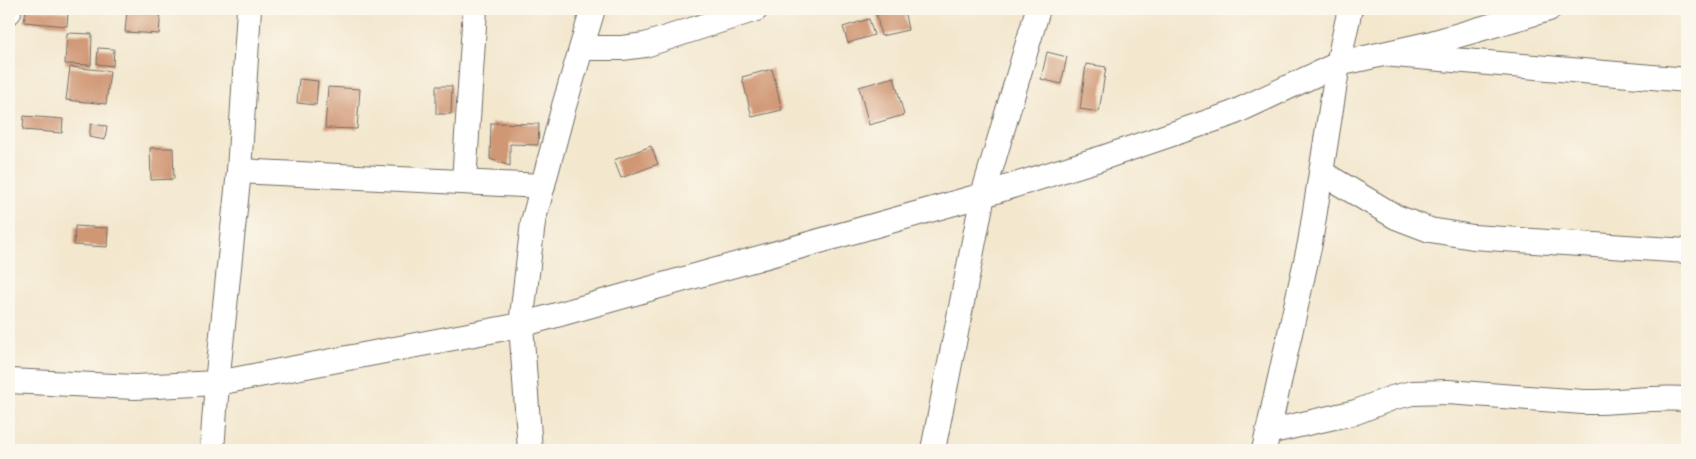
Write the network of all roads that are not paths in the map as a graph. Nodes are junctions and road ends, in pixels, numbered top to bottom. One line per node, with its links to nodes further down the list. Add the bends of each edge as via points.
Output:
1 (249, 9): 12 (street)
2 (475, 9): 14 (street)
3 (593, 9): 8 (street)
4 (756, 9): 8 (street, via 645,45)
5 (1038, 9): 16 (street)
6 (1350, 9): 10 (street)
7 (1548, 9): 9 (street)
8 (582, 48): 15 (street)
9 (1383, 54): 10 (street); 11 (street)
10 (1338, 64): 13 (street); 16 (street, via 1223,117)
11 (1687, 80)
12 (239, 171): 14 (street); 20 (street)
13 (1322, 173): 17 (street, via 1396,216 1430,230 1473,237); 22 (street, via 1310,243)
14 (464, 182): 15 (street)
15 (543, 186): 18 (street, via 534,222)
16 (983, 195): 18 (street); 25 (street)
17 (1687, 251)
18 (521, 325): 20 (street); 24 (street)
19 (9, 381): 20 (street, via 135,387)
20 (217, 383): 23 (street)
21 (1687, 399): 22 (street, via 1637,398 1602,403 1448,392 1412,393)
22 (1266, 441)
23 (212, 450)
24 (530, 450)
25 (933, 450)

